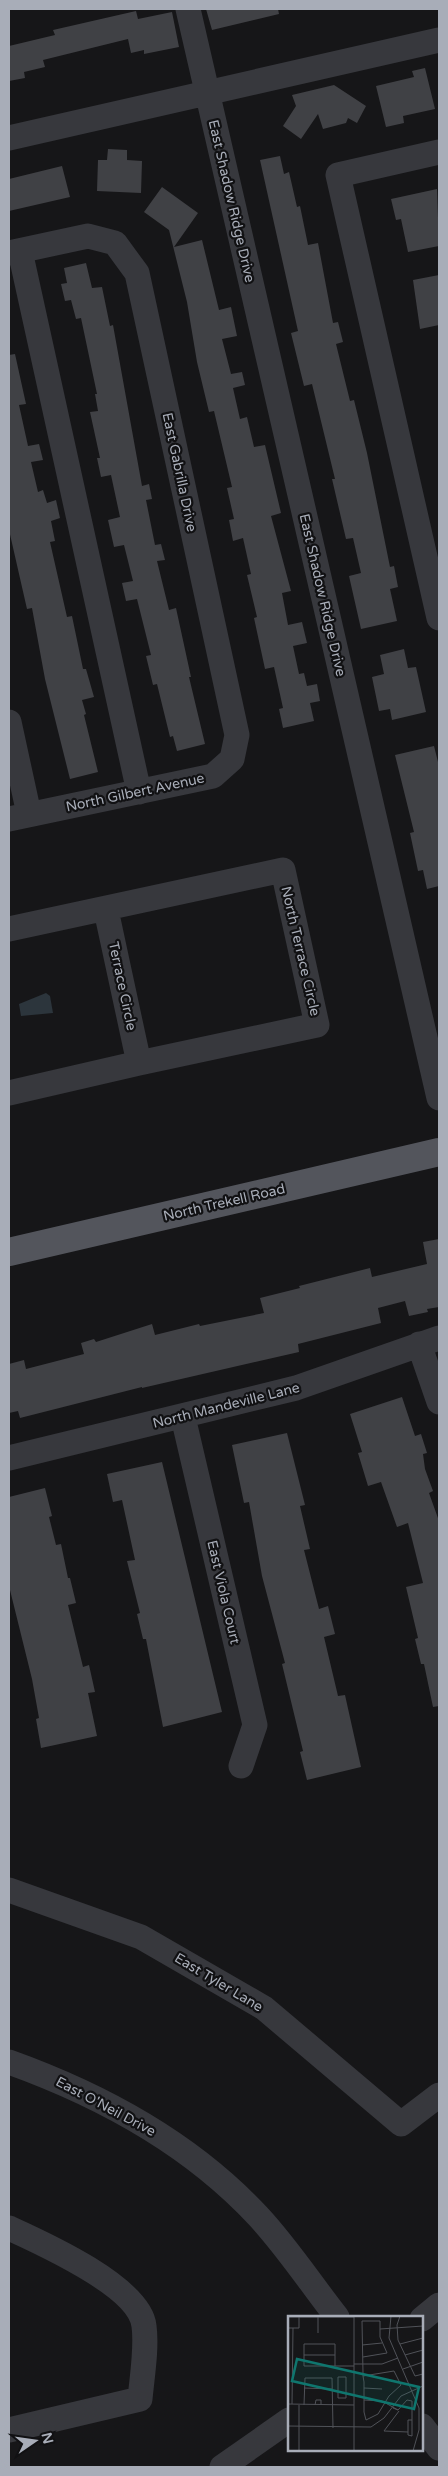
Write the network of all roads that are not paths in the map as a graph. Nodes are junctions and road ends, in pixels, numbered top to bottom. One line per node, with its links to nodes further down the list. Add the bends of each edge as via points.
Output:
1 (188, 9): 3 (street, East Shadow Ridge Drive)
2 (439, 40): 3 (street)
3 (208, 93): 4 (street); 16 (street, East Shadow Ridge Drive)
4 (9, 138)
5 (439, 152): 7 (street, via 338,175)
6 (14, 252): 9 (street, East Gabrilla Drive, via 88,236 115,243 137,273); 10 (street)
7 (439, 618)
8 (9, 722): 11 (street)
9 (237, 735): 10 (street, North Gilbert Avenue, via 232,759 213,776)
10 (139, 792): 11 (street, North Gilbert Avenue)
11 (19, 817)
12 (106, 910): 13 (street, North Terrace Circle); 14 (street, Terrace Circle); 14 (street, North Terrace Circle, via 283,870 317,1026)
13 (9, 929)
14 (139, 1063): 15 (street, North Terrace Circle)
15 (9, 1093)
16 (439, 1098)
17 (439, 1152): 18 (main road, North Trekell Road)
18 (9, 1252)
19 (429, 1341): 20 (street); 21 (street, North Mandeville Lane, via 296,1388)
20 (439, 1402)
21 (183, 1416): 22 (street, North Mandeville Lane); 23 (street, East Viola Court, via 255,1725)
22 (9, 1458)
23 (241, 1766)
24 (9, 1890): 26 (street, East Tyler Lane, via 141,1937 264,2008 400,2124)
25 (9, 2062): 29 (street, East O'Neil Drive, via 61,2081 137,2120 199,2161 258,2216)
26 (439, 2095)
27 (9, 2228): 33 (street, via 96,2273 135,2305 144,2325 140,2399)
28 (439, 2305): 30 (street)
29 (336, 2316)
30 (423, 2318)
31 (288, 2421): 35 (street)
32 (423, 2427): 34 (street)
33 (9, 2430)
34 (439, 2448)
35 (222, 2467)

